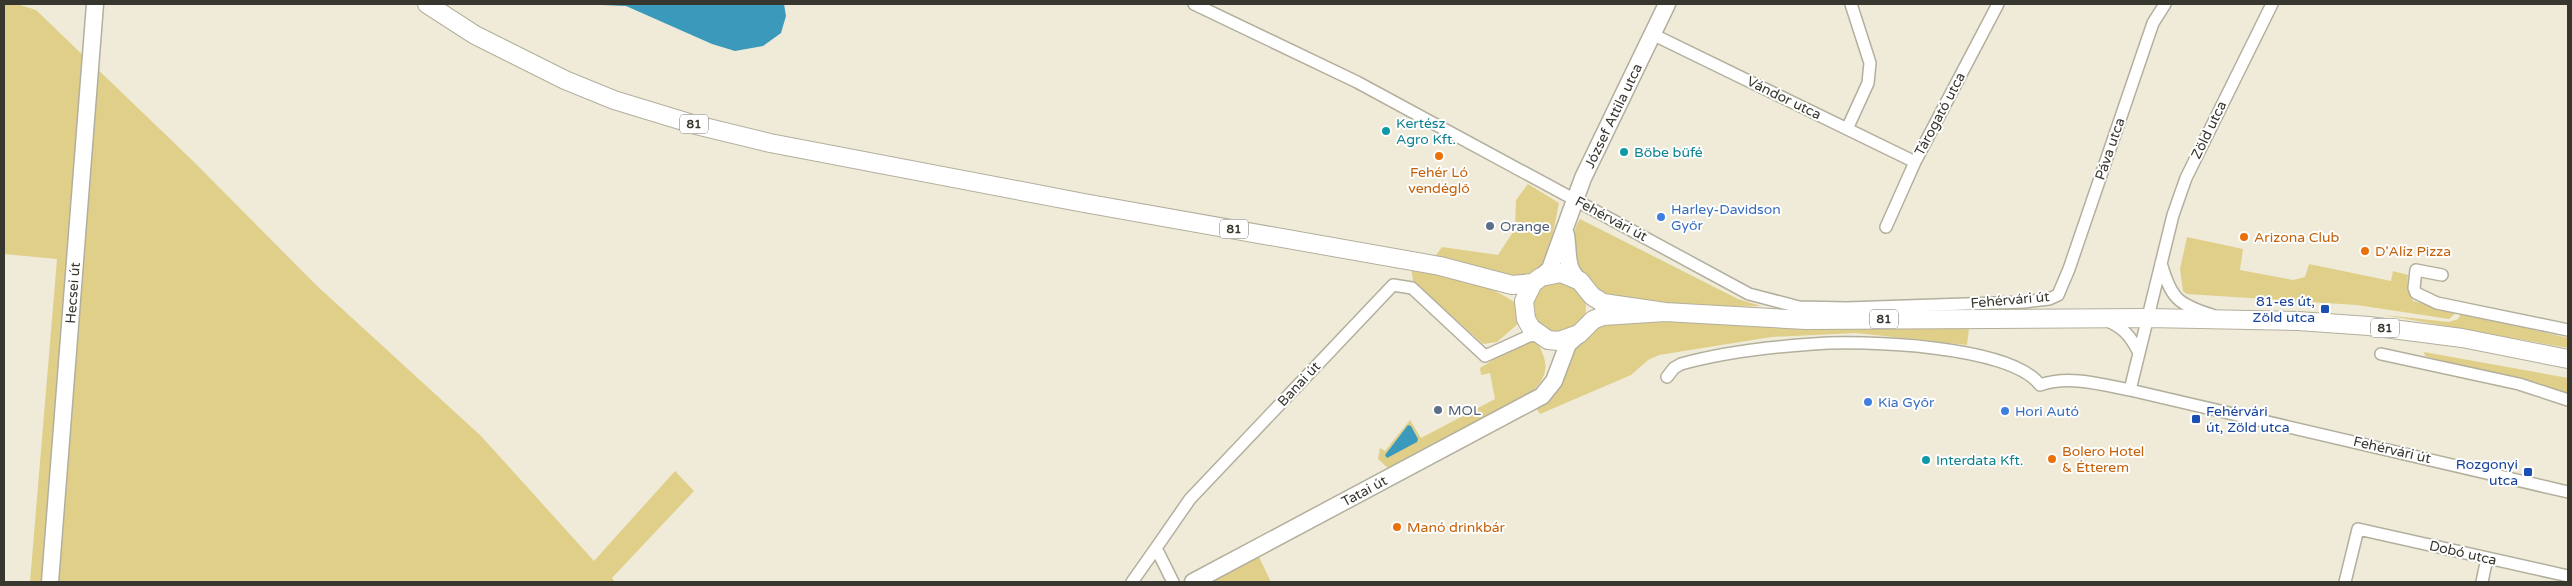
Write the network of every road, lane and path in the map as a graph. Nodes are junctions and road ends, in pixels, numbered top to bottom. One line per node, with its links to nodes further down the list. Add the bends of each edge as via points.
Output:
1 (95, 4): 41 (street, Hecsei út)
2 (427, 4): 17 (main road, 81, via 475,35 565,80 614,100 696,125 770,143 1084,203 1440,266)
3 (1194, 4): 12 (street, Fehérvári út, via 1356,82)
4 (1667, 4): 9 (street, József Attila utca)
5 (1852, 4): 10 (street, via 1870,63 1868,83)
6 (1998, 4): 11 (street, Tárogató utca)
7 (2165, 4): 20 (street, Páva utca, via 2153,23)
8 (2272, 4): 15 (street, Zöld utca, via 2186,178)
9 (1652, 34): 10 (street, Vándor utca); 12 (street, József Attila utca)
10 (1847, 129): 11 (street, Vándor utca)
11 (1915, 162): 13 (street, Tárogató utca)
12 (1575, 200): 14 (street, József Attila utca); 20 (street, Fehérvári út, via 1749,294 1799,307 2024,302)
13 (1886, 227)
14 (1565, 230): 18 (street, József Attila utca, via 1550,269); 19 (street, József Attila utca, via 1569,266)
15 (2161, 261): 24 (street, Zöld utca); 25 (street, via 2169,289 2175,297 2199,311)
16 (2442, 275): 27 (street, via 2416,270 2416,293 2428,301)
17 (1486, 280): 18 (main road, 81, via 1512,285); 22 (main road, 81, via 1509,294)
18 (1537, 280): 19 (main road, 81, via 1561,273); 22 (main road, via 1524,301)
19 (1583, 285): 21 (main road, 81, via 1603,303); 26 (main road, via 1592,307)
20 (2058, 295)
21 (1665, 312): 23 (main road, 81, via 1806,320); 26 (main road, 81, via 1610,315 1593,320)
22 (1525, 315): 28 (main road, 81); 31 (street, via 1517,333)
23 (2103, 318): 24 (main road, 81); 29 (street, via 2122,327)
24 (2148, 318): 25 (main road, 81); 29 (street, Zöld utca)
25 (2228, 320): 32 (main road, 81, via 2369,326 2462,338)
26 (1582, 330): 28 (main road, 81, via 1559,341); 35 (street, Tatai út, via 1564,351 1550,388)
27 (2568, 330)
28 (1543, 337): 31 (street, via 1529,336); 35 (street, Tatai út, via 1553,355 1552,371 1546,387)
29 (2139, 353): 34 (street, Zöld utca)
30 (2381, 354): 36 (street, via 2519,384)
31 (1485, 356): 38 (street, Banai út, via 1412,288 1393,285 1190,499)
32 (2568, 359)
33 (1667, 377): 34 (street, Fehérvári út, via 1681,364 1737,352 1815,343 1872,344 1976,354 2020,369 2040,385 2071,380)
34 (2130, 390): 37 (street, Fehérvári út)
35 (1536, 399): 44 (street, Tatai út)
36 (2568, 400)
37 (2568, 492)
38 (1156, 548): 42 (street); 43 (street)
39 (2487, 558): 40 (street, Dobó utca); 45 (street, Dobó utca, via 2358,529); 46 (street)
40 (2568, 576)
41 (50, 582)
42 (1132, 582)
43 (1173, 582)
44 (1193, 582)
45 (2345, 582)
46 (2482, 582)

